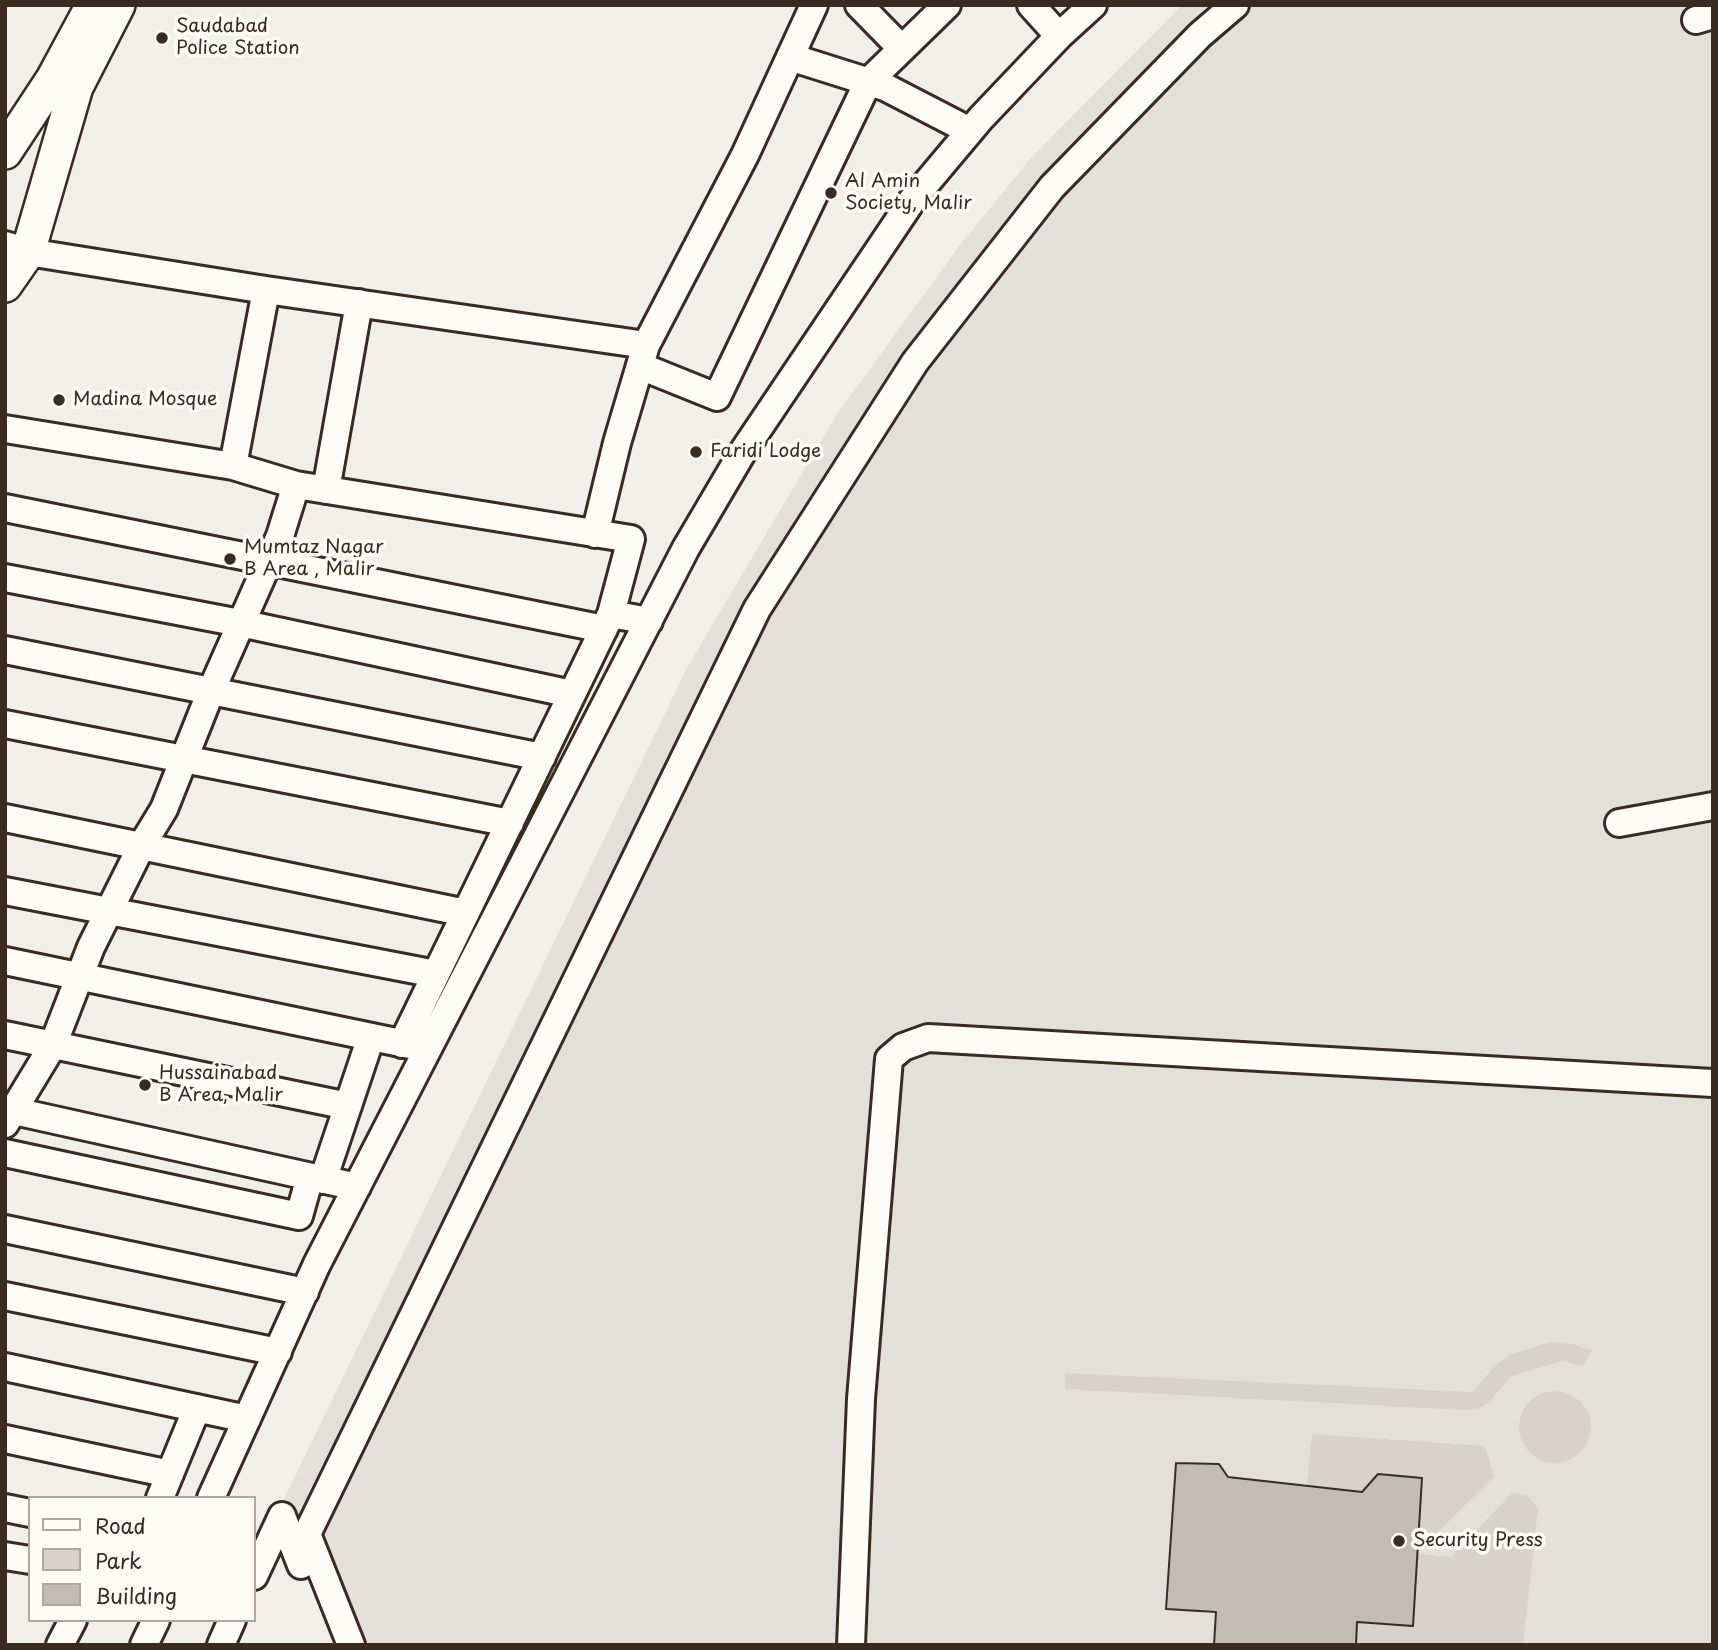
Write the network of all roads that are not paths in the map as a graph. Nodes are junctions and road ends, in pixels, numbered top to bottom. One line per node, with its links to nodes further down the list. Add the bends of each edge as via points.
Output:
1 (93, 5): 14 (main road, via 53,79)
2 (118, 5): 15 (main road, via 76,87)
3 (814, 5): 11 (street)
4 (859, 5): 10 (street)
5 (947, 5): 10 (street)
6 (1031, 5): 9 (street)
7 (1093, 5): 9 (street)
8 (1235, 5): 81 (street, via 1052,187 915,362 757,609 307,1534)
9 (1059, 36): 13 (street)
10 (902, 49): 12 (street)
11 (790, 57): 12 (street); 19 (street)
12 (868, 82): 13 (street); 19 (street, via 718,397)
13 (970, 131): 28 (street, via 913,199 742,453)
14 (5, 152)
15 (16, 248): 16 (main road); 17 (street)
16 (5, 285)
17 (266, 290): 18 (street); 21 (street)
18 (359, 303): 19 (street); 23 (street)
19 (643, 356): 25 (street)
20 (5, 429): 21 (street)
21 (233, 466): 22 (street)
22 (296, 485): 23 (street); 26 (street)
23 (326, 489): 25 (street)
24 (5, 508): 26 (street)
25 (595, 534): 29 (street, via 631,539)
26 (270, 561): 29 (street); 30 (street)
27 (5, 578): 30 (street)
28 (649, 621): 29 (street); 52 (street)
29 (608, 622): 33 (street)
30 (240, 623): 32 (street); 33 (street)
31 (5, 650): 32 (street)
32 (211, 691): 35 (street); 36 (street)
33 (572, 694): 35 (street)
34 (5, 724): 36 (street)
35 (542, 757): 39 (street)
36 (185, 761): 39 (street); 41 (street)
37 (1713, 806): 40 (street)
38 (5, 818): 41 (street)
39 (510, 823): 44 (street)
40 (1619, 823)
41 (142, 845): 43 (street); 44 (street)
42 (5, 891): 43 (street)
43 (111, 912): 46 (street); 47 (street)
44 (466, 913): 46 (street)
45 (5, 961): 47 (street)
46 (436, 974): 50 (street)
47 (78, 976): 49 (street); 51 (street)
48 (5, 1035): 51 (street)
49 (372, 1037): 50 (street); 54 (street)
50 (402, 1044): 52 (street)
51 (53, 1045): 54 (street); 55 (street)
52 (429, 1049): 58 (street)
53 (1713, 1083): 82 (street, via 928,1038 903,1047 889,1059 861,1399)
54 (348, 1106): 57 (street)
55 (8, 1115): 57 (street)
56 (5, 1153): 57 (street, via 299,1216)
57 (317, 1178): 58 (street)
58 (357, 1187): 60 (street)
59 (5, 1228): 60 (street)
60 (305, 1292): 62 (street)
61 (5, 1296): 62 (street)
62 (278, 1352): 65 (street)
63 (5, 1367): 64 (street)
64 (197, 1408): 65 (street); 67 (street)
65 (247, 1419): 68 (street)
66 (5, 1439): 67 (street)
67 (165, 1486)
68 (212, 1496)
69 (5, 1508): 70 (street)
70 (28, 1513)
71 (5, 1556): 72 (street)
72 (28, 1560)
73 (256, 1572): 80 (street, via 282,1516)
74 (72, 1622): 77 (street)
75 (155, 1622): 78 (street)
76 (231, 1622): 79 (street)
77 (60, 1645)
78 (144, 1645)
79 (221, 1645)
80 (332, 1645)
81 (351, 1645)
82 (851, 1645)

